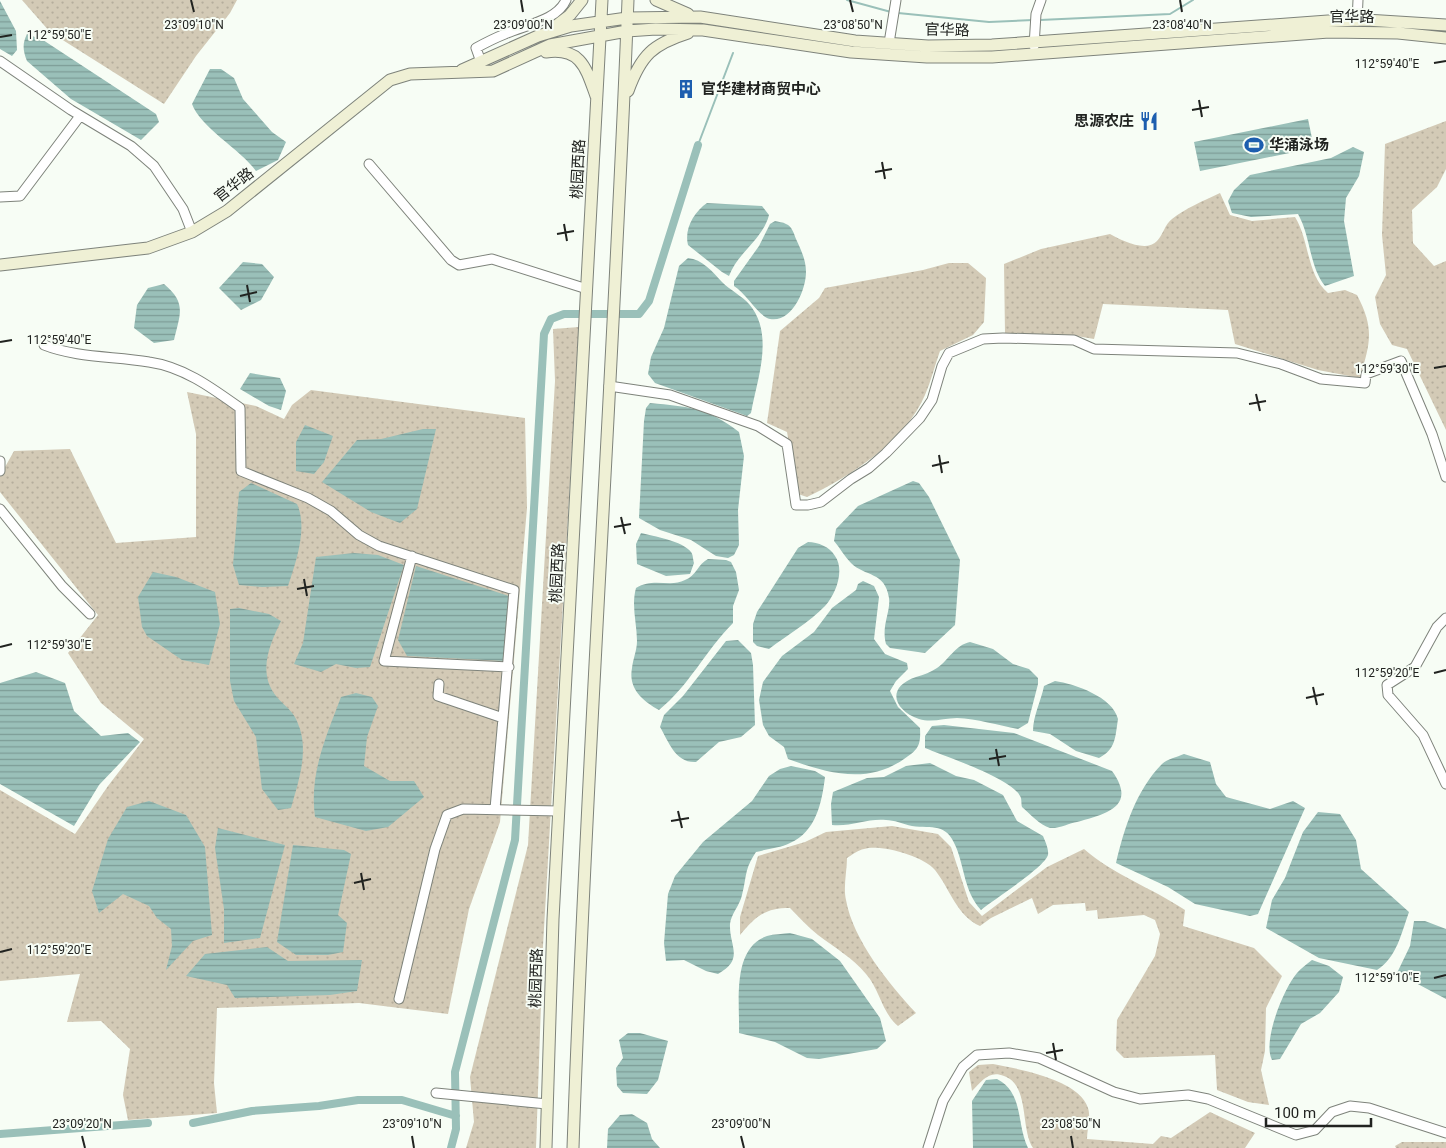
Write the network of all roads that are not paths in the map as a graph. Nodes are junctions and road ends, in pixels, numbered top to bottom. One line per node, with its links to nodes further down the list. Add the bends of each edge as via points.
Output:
1 (566, 0): 23 (street, via 562,8 541,20 476,48)
2 (582, 0): 16 (main road, via 570,16)
3 (602, 0): 12 (main road, 桃园西路)
4 (628, 0): 9 (main road)
5 (656, 0): 10 (main road)
6 (896, 0): 19 (street)
7 (1041, 0): 20 (street, via 1034,27)
8 (1358, 0): 11 (street)
9 (627, 18): 10 (main road, 官华路); 12 (main road, 官华路); 14 (main road)
10 (700, 18): 19 (main road, 官华路)
11 (1357, 20): 13 (main road, 官华路); 20 (main road, 官华路)
12 (602, 21): 16 (main road, 官华路); 17 (main road, 桃园西路)
13 (1446, 26)
14 (627, 30): 15 (main road, 官华路); 17 (main road, 官华路); 26 (main road)
15 (696, 30): 20 (main road, 官华路, via 852,52 927,58); 26 (main road, via 664,41 646,55 636,68)
16 (547, 33): 23 (main road, 官华路)
17 (602, 34): 21 (main road, 官华路, via 550,45); 25 (main road, 桃园西路)
18 (1446, 38): 20 (main road, 官华路, via 1390,32 1330,32)
19 (889, 43): 20 (main road, 官华路)
20 (1034, 48)
21 (530, 54): 24 (main road, 官华路, via 493,71); 25 (main road, via 568,52 584,63)
22 (0, 61): 27 (street)
23 (480, 62): 24 (main road, 官华路)
24 (458, 72): 30 (main road, 官华路, via 410,74 390,80 227,211)
25 (597, 100): 32 (main road, 桃园西路)
26 (624, 102): 34 (main road)
27 (80, 116): 29 (street, via 20,196); 30 (street, via 131,146 154,166 183,209)
28 (369, 164): 32 (street, via 451,260 459,264 492,259)
29 (0, 197)
30 (192, 232): 31 (main road, 官华路, via 148,248)
31 (0, 265)
32 (586, 294): 47 (main road, 桃园西路)
33 (44, 345): 39 (street, via 63,353 151,362 192,375 240,408 241,471 332,511 359,535 379,546)
34 (610, 386): 37 (street, via 670,395 758,426 787,444 796,505 808,506 821,502 886,453 920,418 932,400 949,353 983,339 1074,340 1094,349 1237,354 1281,364 1321,379 1365,383 1366,374 1401,361); 53 (main road, via 581,920)
35 (0, 461): 36 (street)
36 (0, 472)
37 (1446, 477)
38 (0, 509): 40 (street, via 62,586)
39 (412, 556): 42 (street, via 514,590); 42 (street, via 384,661)
40 (90, 614)
41 (1446, 618): 45 (street, via 1437,627 1415,667 1387,686 1388,695 1423,735)
42 (509, 667): 44 (street)
43 (439, 684): 44 (street, via 438,696)
44 (503, 718): 46 (street)
45 (1446, 784)
46 (495, 809): 47 (street); 48 (street, via 463,809 447,815 435,849)
47 (559, 811): 50 (main road, 桃园西路)
48 (399, 998)
49 (436, 1093): 50 (street)
50 (547, 1104): 52 (main road, 桃园西路)
51 (1446, 1133): 54 (street, via 1369,1108 1350,1106 1332,1112 1315,1130 1296,1135 1208,1099 1188,1095 1140,1099 1114,1092 1038,1058 1009,1053 978,1055 963,1066 943,1101)
52 (546, 1148)
53 (573, 1148)
54 (928, 1148)

